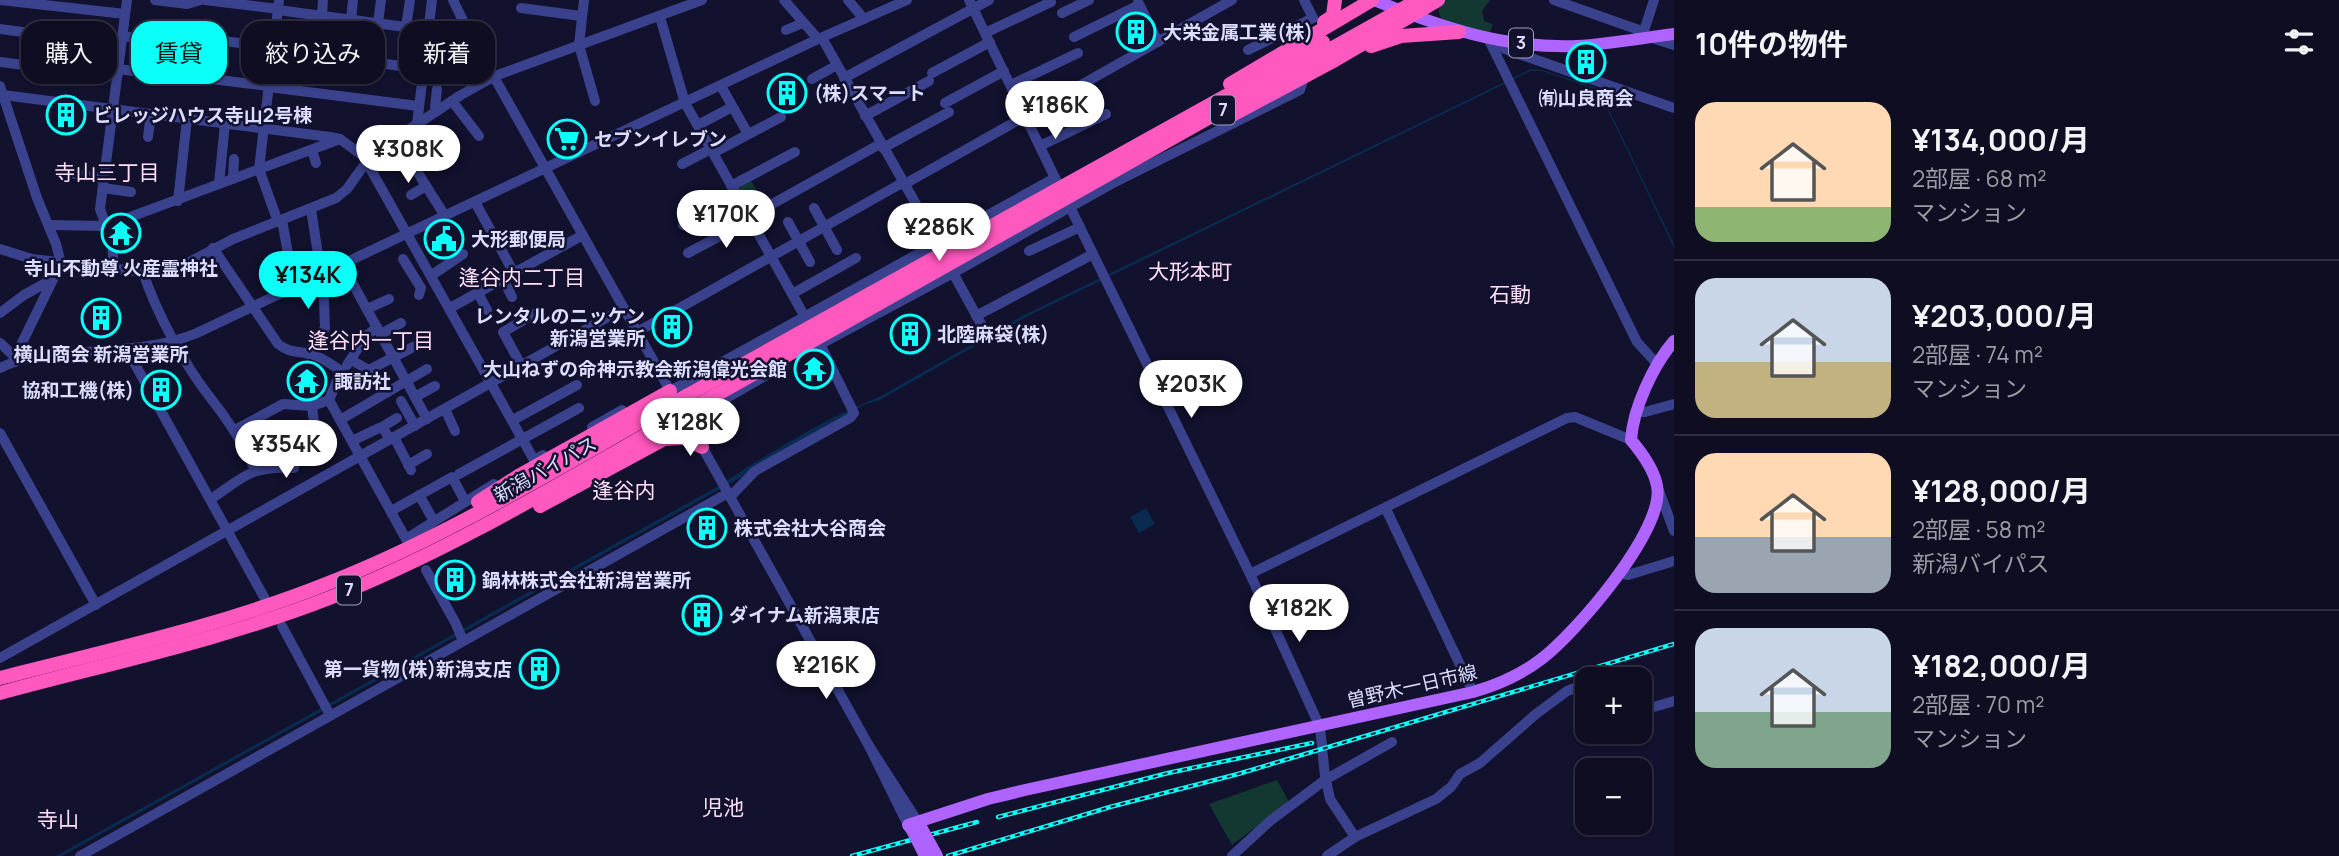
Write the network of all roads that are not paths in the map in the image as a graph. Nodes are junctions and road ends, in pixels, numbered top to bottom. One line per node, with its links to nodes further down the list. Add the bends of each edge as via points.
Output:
1 (0, 0): 35 (street)
2 (127, 0): 35 (street)
3 (155, 0): 4 (street, via 187,4)
4 (203, 0): 30 (street)
5 (323, 0): 36 (street)
6 (354, 0): 40 (street)
7 (381, 0): 42 (street)
8 (410, 0): 43 (street)
9 (432, 0): 44 (street)
10 (453, 0): 45 (street)
11 (584, 0): 37 (street)
12 (671, 0): 33 (street)
13 (702, 0): 33 (street)
14 (784, 0): 46 (street)
15 (848, 0): 39 (street)
16 (907, 0): 39 (street)
17 (989, 0): 29 (street)
18 (1089, 0): 34 (street)
19 (1232, 0): 57 (street)
20 (1304, 0): 61 (street, via 1313,18)
21 (1335, 0): 64 (highway, via 1333,16)
22 (1373, 0): 31 (main road, 3); 64 (highway)
23 (1418, 0): 31 (highway, 7)
24 (1555, 0): 52 (street, via 1639,30)
25 (1654, 0): 52 (street)
26 (1437, 1): 31 (highway); 49 (street, via 1437,18)
27 (1051, 2): 54 (street)
28 (1138, 3): 51 (street); 57 (street)
29 (971, 4): 54 (street); 70 (street)
30 (279, 6): 36 (street)
31 (1401, 7): 49 (main road, 3); 62 (highway, 新潟バイパス / 7); 62 (highway)
32 (521, 9): 37 (street)
33 (675, 10): 38 (street)
34 (1062, 13)
35 (125, 14): 53 (street)
36 (322, 16): 40 (street)
37 (582, 16): 60 (street)
38 (660, 17): 60 (street); 83 (street)
39 (864, 19): 56 (street)
40 (351, 20): 41 (street)
41 (360, 21)
42 (379, 21)
43 (407, 21)
44 (429, 21)
45 (463, 21)
46 (803, 23): 48 (street); 56 (street)
47 (0, 29): 53 (street)
48 (786, 30)
49 (1454, 31): 55 (main road, 3); 62 (highway)
50 (1674, 34): 52 (main road, 3)
51 (1073, 37)
52 (1645, 37): 55 (main road, 3, via 1578,46); 59 (street)
53 (122, 38): 58 (street, via 184,44 198,38); 68 (street)
54 (987, 38): 67 (street); 91 (street)
55 (1488, 38): 86 (street, via 1505,49); 194 (street, via 1637,342)
56 (820, 39): 66 (street); 77 (street)
57 (1158, 42): 92 (street)
58 (241, 44)
59 (1674, 45)
60 (579, 46): 69 (street); 82 (street)
61 (1248, 50)
62 (1329, 50): 71 (highway); 111 (highway, 新潟バイパス / 7)
63 (1078, 53): 76 (street)
64 (1271, 58): 111 (highway)
65 (0, 61): 68 (street)
66 (837, 65): 70 (street); 72 (street)
67 (1004, 71): 76 (street); 104 (street)
68 (118, 72): 78 (street); 87 (street)
69 (495, 76): 115 (street)
70 (844, 78): 91 (street)
71 (1304, 78): 111 (highway, via 1186,139); 128 (street, via 1300,90)
72 (812, 79)
73 (269, 84): 78 (street)
74 (421, 84): 84 (street)
75 (481, 84): 81 (street)
76 (1011, 85): 92 (street)
77 (720, 86): 83 (street); 85 (street)
78 (269, 87): 84 (street); 98 (street)
79 (437, 89): 88 (street)
80 (2, 91): 87 (street); 135 (street)
81 (452, 101): 88 (street); 100 (street)
82 (595, 101)
83 (685, 103): 97 (street); 115 (street)
84 (418, 106): 96 (street)
85 (732, 107): 97 (street); 99 (street)
86 (1674, 108)
87 (114, 110): 89 (street); 118 (street)
88 (437, 111): 96 (street)
89 (151, 114): 94 (street); 101 (street)
90 (1106, 114): 105 (street)
91 (865, 116): 104 (street)
92 (1025, 116): 105 (street); 120 (street)
93 (781, 117): 99 (street)
94 (187, 119): 95 (street); 126 (street)
95 (225, 123): 98 (street); 119 (street)
96 (418, 124): 102 (street)
97 (698, 125): 107 (street)
98 (263, 128): 103 (street); 114 (street)
99 (748, 134): 107 (street)
100 (479, 135)
101 (148, 137)
102 (396, 138): 110 (street); 121 (street)
103 (340, 139): 106 (street); 110 (street)
104 (881, 146): 120 (street); 132 (street)
105 (1040, 146): 143 (street, via 1056,179)
106 (312, 150): 112 (street); 114 (street)
107 (712, 151): 113 (street); 122 (street)
108 (795, 152): 122 (street)
109 (234, 159): 117 (street)
110 (367, 160): 130 (street, via 347,189); 140 (street)
111 (1120, 162): 210 (highway, 新潟バイパス / 7)
112 (316, 163)
113 (682, 164)
114 (259, 169): 117 (street); 133 (street)
115 (546, 169): 127 (street); 141 (street)
116 (75, 174): 118 (street)
117 (233, 179): 119 (street)
118 (104, 183): 123 (street); 137 (street, via 100,209)
119 (219, 184): 126 (street)
120 (903, 184): 138 (street); 143 (street)
121 (426, 186): 124 (street); 131 (street)
122 (731, 186): 125 (street)
123 (131, 192)
124 (411, 195)
125 (737, 195): 132 (street); 136 (street)
126 (178, 201): 137 (street)
127 (475, 202): 131 (street); 159 (street)
128 (1070, 207): 139 (street); 160 (street)
129 (814, 208): 138 (street)
130 (311, 209): 133 (street); 161 (street)
131 (446, 216): 140 (street)
132 (749, 218): 148 (street); 151 (street)
133 (280, 221): 144 (street); 165 (street)
134 (788, 222): 142 (street)
135 (50, 225): 137 (street); 155 (street)
136 (683, 225)
137 (106, 226): 157 (street)
138 (824, 227): 142 (street); 146 (street)
139 (1080, 227): 147 (street); 150 (street)
140 (408, 234): 153 (street); 156 (street)
141 (583, 235): 159 (street); 173 (street)
142 (798, 241): 151 (street); 154 (street)
143 (938, 243): 179 (street)
144 (214, 248): 158 (street, via 178,268); 171 (street)
145 (0, 249): 155 (street)
146 (836, 250)
147 (1029, 251)
148 (688, 253)
149 (463, 254): 162 (street)
150 (1093, 254): 178 (street); 249 (street)
151 (771, 256): 167 (street); 182 (street)
152 (856, 258): 167 (street)
153 (423, 259): 162 (street); 168 (street, via 406,263 421,288)
154 (810, 262)
155 (61, 263): 157 (street); 163 (street)
156 (342, 264): 161 (street); 174 (street)
157 (114, 270): 158 (street)
158 (144, 272): 184 (street, via 155,306)
159 (514, 273): 164 (street)
160 (953, 273): 178 (street); 187 (street)
161 (322, 274): 165 (street); 190 (street, via 325,328)
162 (432, 275): 172 (street)
163 (54, 279): 176 (street); 192 (street)
164 (503, 279): 166 (street); 169 (street)
165 (295, 287): 171 (street)
166 (478, 293): 172 (street); 175 (street)
167 (792, 294): 179 (street)
168 (419, 295)
169 (512, 297)
170 (389, 299): 174 (street)
171 (253, 307): 184 (street); 190 (street, via 286,351)
172 (450, 308): 200 (street)
173 (624, 308): 182 (street); 195 (street)
174 (367, 309): 181 (street)
175 (487, 310)
176 (0, 313)
177 (536, 313): 195 (street, via 503,332)
178 (976, 316): 183 (street)
179 (805, 317): 203 (street)
180 (401, 323): 181 (street)
181 (379, 331): 191 (street); 193 (street, via 366,336)
182 (637, 332): 203 (street)
183 (986, 333)
184 (175, 341): 189 (street); 220 (street)
185 (1674, 341): 194 (main road)
186 (0, 343): 192 (street)
187 (820, 344): 210 (street); 236 (street, via 853,410 849,418 755,471)
188 (415, 346): 191 (street)
189 (126, 348): 192 (street); 237 (street)
190 (308, 354): 198 (street)
191 (393, 358): 193 (street, via 369,370); 199 (street)
192 (18, 359): 196 (street)
193 (351, 360): 198 (street)
194 (1657, 364): 212 (main road)
195 (521, 365): 200 (street)
196 (0, 368)
197 (427, 369): 199 (street)
198 (341, 371): 205 (street)
199 (406, 381): 204 (street); 216 (street)
200 (492, 382): 211 (street); 217 (street)
201 (577, 385): 217 (street)
202 (435, 386): 204 (street)
203 (668, 387): 210 (street); 231 (street); 244 (highway)
204 (415, 397): 215 (street)
205 (329, 400): 208 (street); 216 (street)
206 (401, 401): 218 (street)
207 (1674, 404): 212 (street)
208 (312, 406): 220 (street, via 284,404); 232 (street, via 317,448 293,456 294,468)
209 (579, 408): 224 (street)
210 (689, 408): 213 (highway, 新潟バイパス / 7, bridge); 225 (highway, via 681,424); 228 (street)
211 (445, 409): 215 (street); 221 (street)
212 (1635, 412): 226 (main road)
213 (668, 414): 244 (highway, 新潟バイパス / 7); 246 (highway, 新潟バイパス / 7, via 532,500)
214 (397, 418): 223 (street, via 382,427)
215 (427, 419): 218 (street)
216 (340, 420): 227 (street)
217 (513, 420): 224 (street)
218 (415, 426): 223 (street)
219 (379, 428): 227 (street)
220 (235, 430): 232 (street)
221 (455, 431)
222 (0, 433): 251 (street)
223 (392, 438): 229 (street, via 410,467); 230 (street)
224 (522, 439): 231 (street); 233 (street)
225 (664, 439): 228 (highway, via 683,439); 246 (highway, via 444,554)
226 (1631, 440): 234 (main road); 239 (street, via 1575,417 1567,418)
227 (352, 441): 230 (street)
228 (702, 447): 236 (street)
229 (427, 454)
230 (360, 456): 240 (street); 242 (street)
231 (534, 460): 238 (street)
232 (255, 470): 237 (street)
233 (459, 474)
234 (1658, 488): 243 (street); 248 (main road, 曽野木一日市線, via 1650,524)
235 (419, 495): 238 (street, via 452,477); 240 (street); 241 (street)
236 (729, 495): 253 (street); 265 (street)
237 (211, 499): 242 (street)
238 (465, 501): 241 (street)
239 (1386, 509): 249 (street); 258 (street)
240 (391, 511): 241 (street, via 407,539)
241 (434, 521)
242 (228, 530): 250 (street); 251 (street)
243 (1674, 531)
244 (410, 547): 255 (highway, 新潟バイパス / 7, via 286,600)
245 (1674, 561): 248 (street, via 1628,575)
246 (398, 569): 257 (highway, 新潟バイパス / 7, via 281,615)
247 (426, 570): 253 (street)
248 (1619, 573): 258 (main road, 曽野木一日市線, via 1543,658 1515,677)
249 (1250, 574): 262 (street)
250 (264, 597)
251 (96, 605): 254 (street)
252 (282, 626): 261 (street)
253 (463, 641): 261 (street)
254 (0, 658)
255 (0, 678)
256 (1575, 688): 266 (street, via 1460,774 1436,799)
257 (0, 692)
258 (1473, 692): 262 (main road, 曽野木一日市線)
259 (1674, 701): 260 (street)
260 (1652, 707)
261 (330, 715): 268 (street)
262 (1321, 727): 264 (street); 265 (main road, 曽野木一日市線, via 1025,790)
263 (1392, 742): 264 (street)
264 (1325, 780): 266 (street, via 1330,799); 271 (street)
265 (915, 826): 269 (main road, bridge); 270 (main road, bridge)
266 (1355, 837): 267 (street)
267 (1331, 855)
268 (79, 856)
269 (925, 856)
270 (937, 856)
271 (1231, 856)

